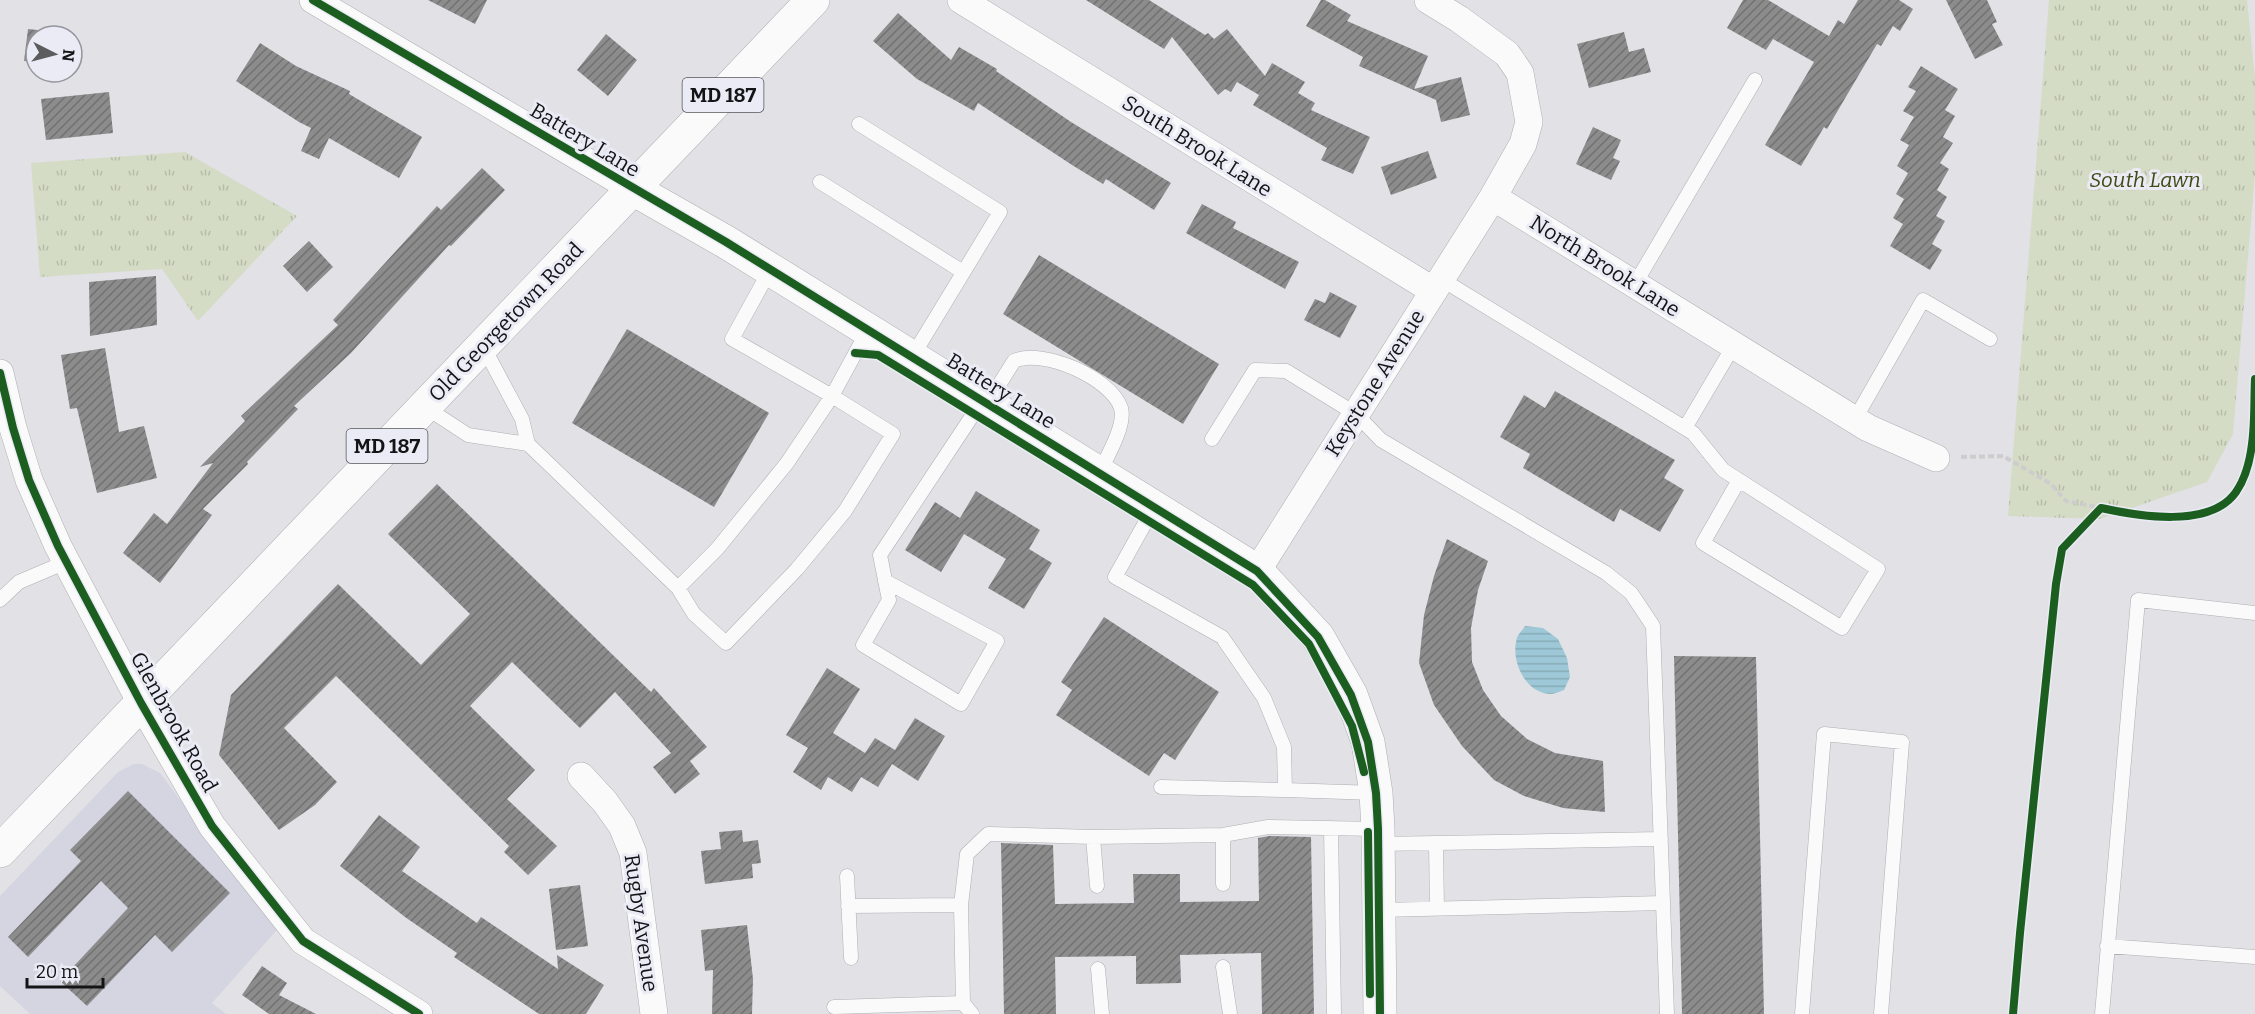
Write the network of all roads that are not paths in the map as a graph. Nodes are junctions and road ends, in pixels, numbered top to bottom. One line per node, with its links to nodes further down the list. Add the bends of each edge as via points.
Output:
1 (313, 0): 5 (street, Battery Lane)
2 (813, 0): 9 (street, Old Georgetown Road / MD 187)
3 (962, 0): 14 (street, South Brook Lane)
4 (1428, 0): 10 (street, via 1507,54 1520,73 1529,122 1523,144)
5 (350, 12): 9 (street, Battery Lane)
6 (1755, 80): 13 (lane)
7 (859, 124): 12 (lane, via 1000,212)
8 (820, 182): 12 (lane)
9 (633, 189): 11 (street, Battery Lane); 18 (street, Old Georgetown Road / MD 187)
10 (1494, 196): 13 (street, North Brook Lane); 14 (street, Keystone Avenue)
11 (770, 270): 15 (street, Battery Lane); 21 (lane, via 732,339)
12 (963, 272): 19 (lane)
13 (1635, 284): 17 (street, North Brook Lane)
14 (1437, 285): 24 (street, Keystone Avenue); 26 (lane)
15 (868, 330): 19 (street, Battery Lane); 21 (lane)
16 (1990, 339): 25 (lane, via 1923,300)
17 (1734, 345): 25 (street, North Brook Lane); 26 (lane)
18 (483, 346): 23 (street, Old Georgetown Road / MD 187); 28 (lane, via 522,419)
19 (912, 357): 22 (street, Battery Lane)
20 (0, 373): 32 (street, Glenbrook Road)
21 (832, 396): 38 (lane, via 788,463 717,549); 38 (lane, via 893,434 845,511 797,569 726,643 694,614)
22 (985, 402): 31 (street, Battery Lane); 31 (lane, via 1014,361 1022,358 1048,358 1095,380 1121,409 1118,433); 37 (lane, via 880,555)
23 (425, 407): 28 (lane, via 468,435); 41 (street, Old Georgetown Road / MD 187)
24 (1356, 414): 27 (lane, via 1286,371 1255,369); 36 (street, Keystone Avenue); 50 (lane, via 1381,440 1606,573 1631,593 1653,626)
25 (1855, 419): 29 (street, North Brook Lane)
26 (1685, 428): 33 (lane, via 1723,470)
27 (1212, 439)
28 (528, 444): 38 (lane)
29 (1936, 458)
30 (0, 459): 32 (street)
31 (1099, 473): 34 (street, Battery Lane)
32 (29, 480): 35 (street, Glenbrook Road)
33 (1739, 480): 33 (lane, via 1878,569 1842,628 1703,543)
34 (1154, 507): 36 (street, Battery Lane); 44 (lane, via 1115,577 1222,637 1264,698 1284,747)
35 (66, 562): 39 (lane, via 19,582); 41 (street, Glenbrook Road)
36 (1257, 570): 45 (street, Battery Lane, via 1318,637 1351,695 1368,742)
37 (885, 581): 37 (lane, via 889,600 863,645 961,704 997,641)
38 (678, 588)
39 (0, 600)
40 (2255, 613): 61 (lane, via 2138,600)
41 (141, 703): 52 (street, Old Georgetown Road / MD 187); 68 (street, Glenbrook Road, via 212,826 303,941)
42 (581, 776): 69 (street, Rugby Avenue, via 622,826 633,853)
43 (1161, 787): 44 (lane)
44 (1285, 790): 45 (lane)
45 (1376, 793): 49 (street, Battery Lane)
46 (1331, 828): 47 (lane, via 1268,827); 49 (lane); 72 (lane)
47 (1223, 836): 48 (lane); 54 (lane)
48 (1093, 837): 55 (lane); 57 (lane, via 988,834 967,854)
49 (1378, 837): 51 (lane); 60 (street, Battery Lane)
50 (1661, 838): 51 (lane); 56 (lane)
51 (1436, 844): 59 (lane)
52 (0, 851)
53 (848, 876): 58 (lane)
54 (1222, 884)
55 (1097, 886)
56 (1663, 903): 59 (lane); 74 (lane)
57 (961, 905): 58 (lane); 67 (lane)
58 (848, 906): 63 (lane)
59 (1437, 909): 60 (lane)
60 (1380, 910): 73 (street, Battery Lane)
61 (2107, 946): 62 (lane); 77 (lane)
62 (2255, 957)
63 (851, 958)
64 (1223, 967): 71 (lane)
65 (1098, 969): 70 (lane)
66 (834, 1006): 67 (lane)
67 (967, 1008)
68 (419, 1014)
69 (654, 1014)
70 (1102, 1014)
71 (1230, 1014)
72 (1334, 1014)
73 (1380, 1014)
74 (1667, 1014)
75 (1802, 1014): 76 (lane, via 1824,734 1902,742)
76 (1881, 1014)
77 (2102, 1014)

